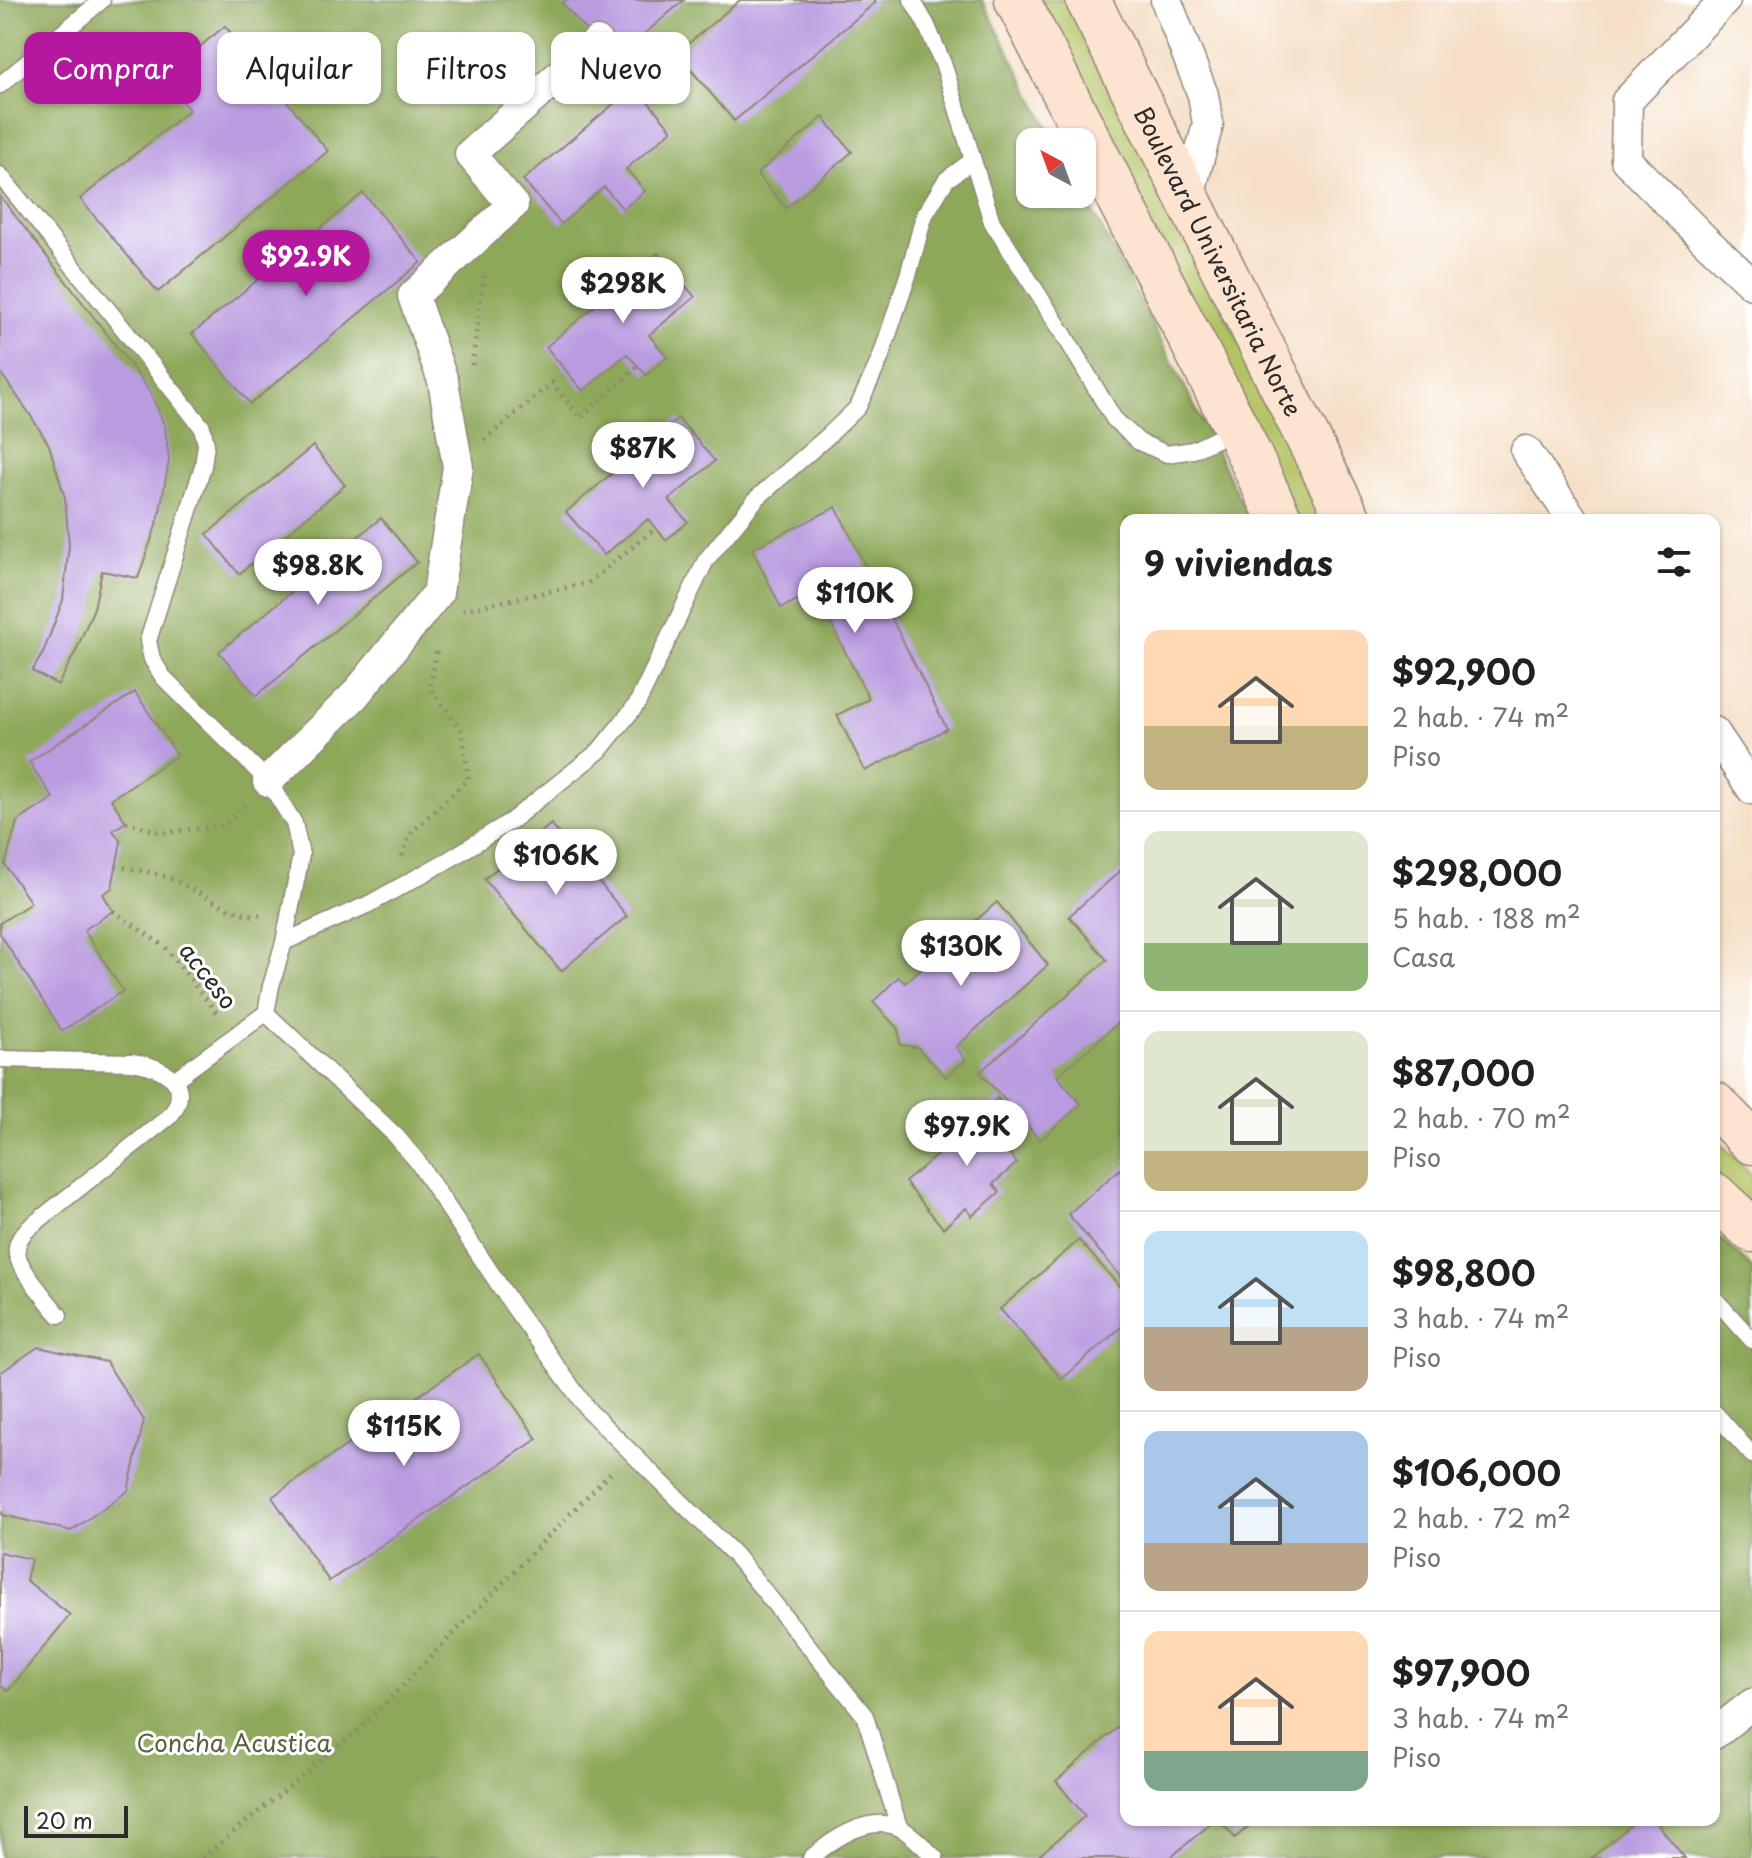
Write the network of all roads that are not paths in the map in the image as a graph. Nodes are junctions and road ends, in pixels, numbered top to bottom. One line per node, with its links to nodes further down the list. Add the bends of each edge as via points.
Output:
1 (102, 0): 8 (lane)
2 (912, 0): 9 (lane, via 944,66)
3 (1017, 0): 13 (main road)
4 (1088, 0): 11 (main road, Boulevard Universitaria Norte)
5 (1166, 0): 11 (street, via 1203,95 1208,124)
6 (1725, 0): 12 (street, via 1627,101 1626,160)
7 (551, 83): 19 (street, via 470,154 513,205 413,296 443,381 458,467 438,593 355,695)
8 (0, 85)
9 (973, 160): 13 (lane, via 992,222 1114,419 1139,442 1167,454 1193,450); 21 (lane, via 946,180 924,216 880,359 858,407 757,498 706,560 637,704 599,751 511,821 450,859 369,904)
10 (0, 175): 19 (lane, via 202,427 203,466 148,641 163,677)
11 (1188, 199): 16 (main road, Boulevard Universitaria Norte)
12 (1752, 284)
13 (1237, 429): 15 (main road)
14 (1526, 451): 17 (street)
15 (1277, 514)
16 (1346, 514)
17 (1569, 514)
18 (1720, 741): 20 (street)
19 (268, 781): 21 (lane, via 294,823 301,855)
20 (1752, 789)
21 (284, 942): 22 (lane)
22 (266, 1013): 24 (lane); 36 (lane, via 396,1136 589,1411 735,1555 865,1716)
23 (0, 1059): 24 (lane, via 132,1062 157,1068)
24 (174, 1080): 30 (lane, via 179,1100 170,1116 21,1236 18,1262)
25 (1720, 1110): 26 (main road)
26 (1752, 1142)
27 (1720, 1201): 28 (main road)
28 (1752, 1230)
29 (1720, 1305): 31 (lane)
30 (59, 1315)
31 (1752, 1340)
32 (1720, 1419): 33 (lane)
33 (1752, 1455)
34 (1752, 1704): 35 (street)
35 (1720, 1729)
36 (899, 1827): 37 (lane, via 848,1831); 38 (lane)
37 (811, 1858)
38 (935, 1858)

